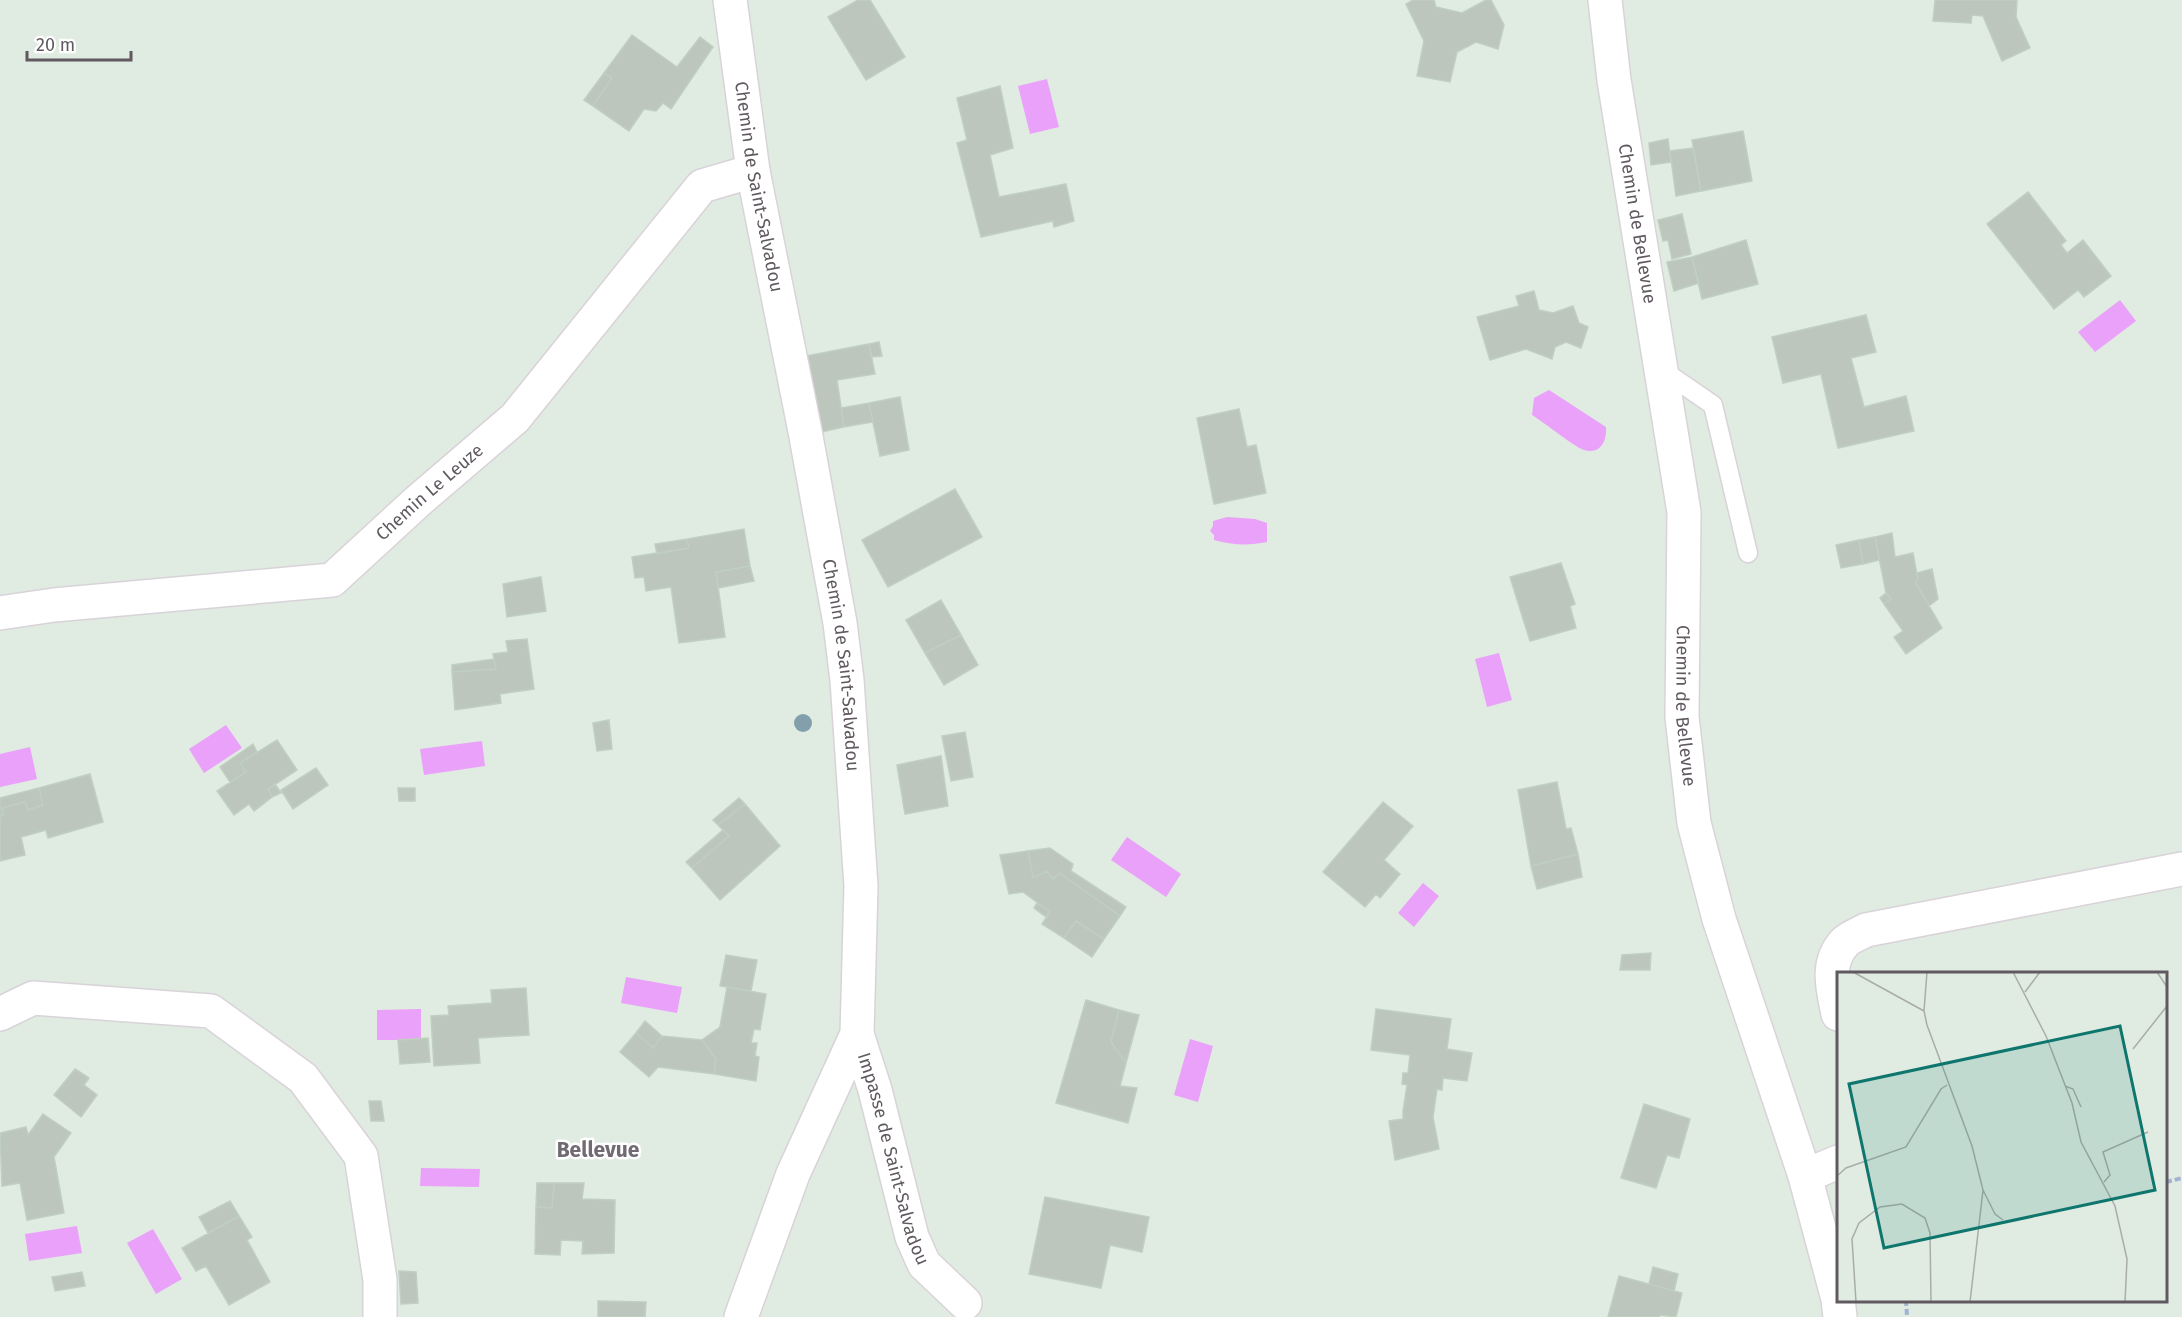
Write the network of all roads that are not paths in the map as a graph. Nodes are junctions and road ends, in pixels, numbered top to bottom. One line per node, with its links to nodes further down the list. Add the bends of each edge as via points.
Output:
1 (730, 0): 3 (street, Chemin de Saint-Salvadou)
2 (1605, 0): 4 (street, Chemin de Bellevue, via 1614,81)
3 (753, 171): 6 (street, Chemin Le Leuze, via 702,186 515,418 332,580); 10 (street, Chemin de Saint-Salvadou, via 807,442 847,680 861,886)
4 (1662, 370): 5 (lane, via 1713,405); 12 (street, Chemin de Bellevue, via 1684,512 1682,717 1694,823 1719,919)
5 (1748, 553)
6 (0, 613)
7 (2182, 869): 8 (street, via 1866,930 1846,941 1833,961 1830,980)
8 (1837, 1006)
9 (0, 1014): 16 (street, via 33,998 211,1011 303,1078 361,1156 380,1280)
10 (857, 1034): 15 (street, Impasse de Saint-Salvadou, via 912,1238 924,1264); 17 (street, Chemin de Saint-Salvadou, via 793,1174)
11 (1837, 1163): 12 (street)
12 (1805, 1176): 13 (street, Chemin de Bellevue)
13 (1837, 1295)
14 (1838, 1302): 18 (street, Chemin de Bellevue)
15 (965, 1303)
16 (380, 1317)
17 (741, 1317)
18 (1840, 1317)

